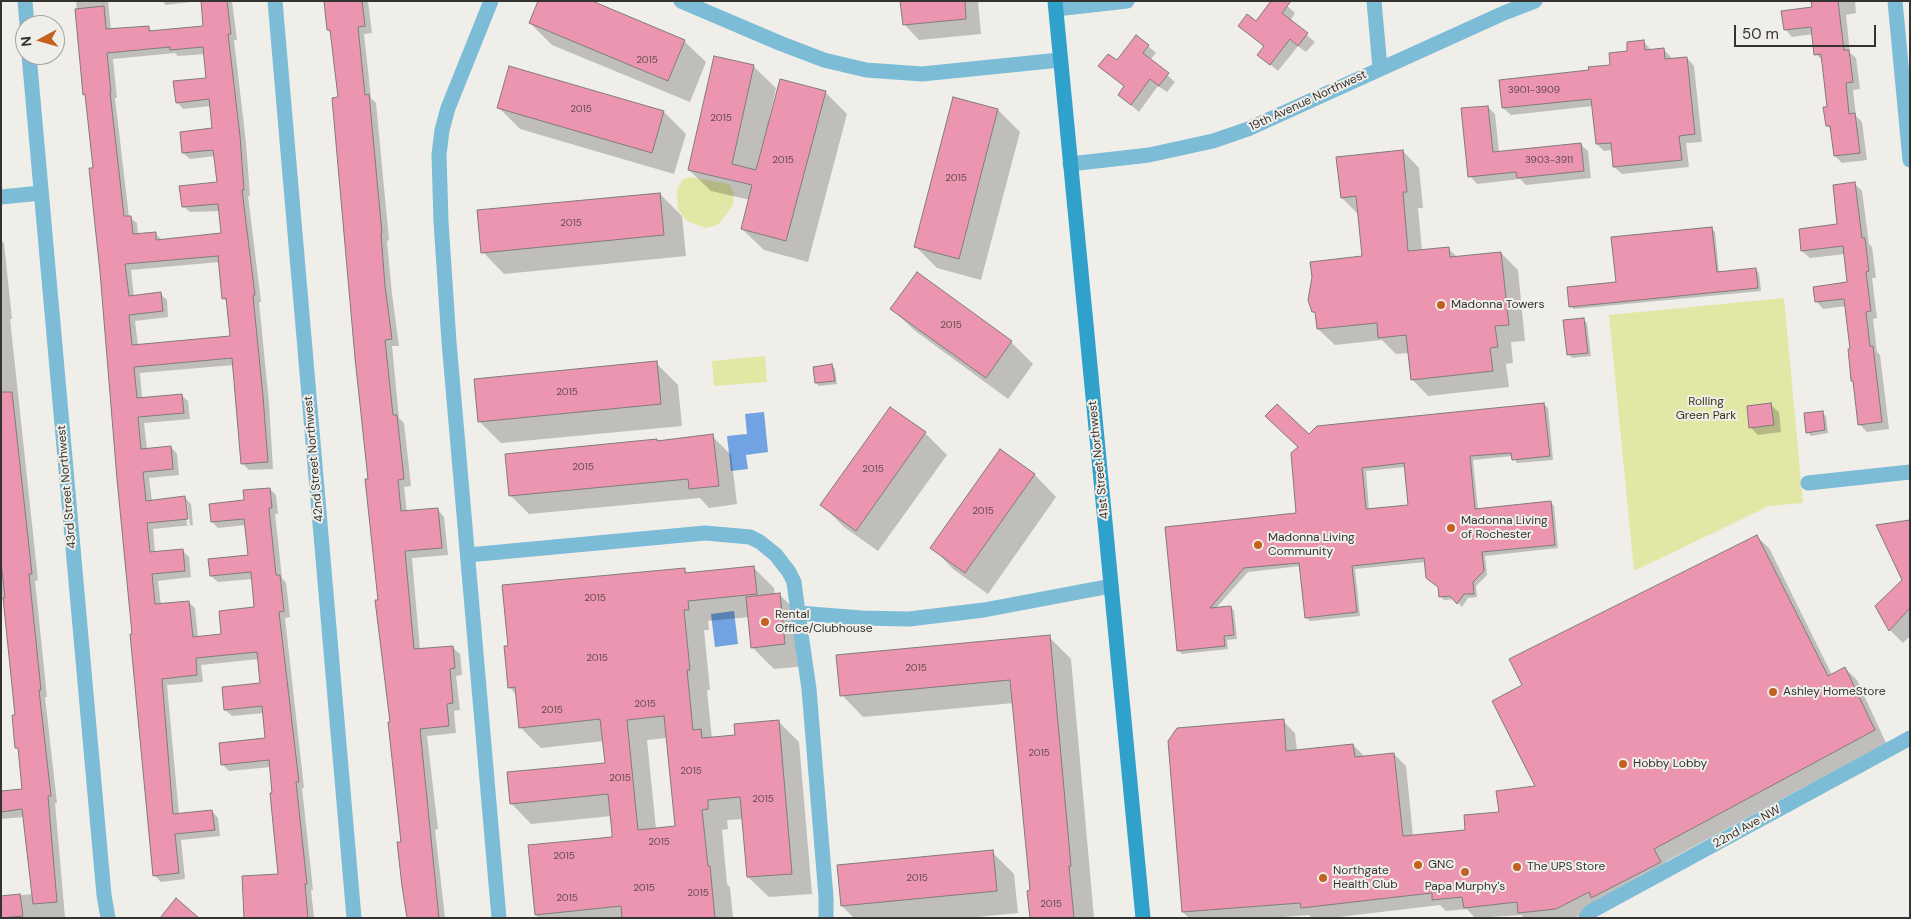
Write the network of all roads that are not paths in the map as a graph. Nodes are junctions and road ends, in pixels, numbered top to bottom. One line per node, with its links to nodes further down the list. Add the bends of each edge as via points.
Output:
1 (25, 1): 10 (street)
2 (275, 1): 26 (street, 42nd Street Northwest)
3 (491, 1): 20 (street, via 448,108 439,155 449,342)
4 (682, 1): 11 (street, via 824,60 866,70 922,74)
5 (1127, 1): 9 (street)
6 (1374, 1): 13 (street)
7 (1535, 1): 13 (street, 19th Avenue Northwest)
8 (1894, 1): 14 (street)
9 (1055, 5): 11 (main road, 41st Street Northwest)
10 (26, 15)
11 (1060, 60): 15 (main road, 41st Street Northwest)
12 (31, 65): 16 (street, 43rd Street Northwest)
13 (1380, 68): 15 (street, 19th Avenue Northwest, via 1248,129 1213,141 1149,155)
14 (1910, 160)
15 (1070, 164): 21 (main road, 41st Street Northwest)
16 (41, 193): 17 (street); 25 (street, 43rd Street Northwest)
17 (1, 197)
18 (1910, 472): 19 (street)
19 (1808, 484)
20 (468, 555): 22 (street, via 684,534 750,537 776,555 789,572 794,582); 27 (street)
21 (1112, 586): 22 (street, via 984,610 910,619); 29 (main road, 41st Street Northwest)
22 (798, 612): 28 (street, via 809,689)
23 (1910, 738): 24 (street, 22nd Ave NW)
24 (1590, 916)
25 (108, 918)
26 (354, 918)
27 (500, 918)
28 (826, 918)
29 (1143, 918)

